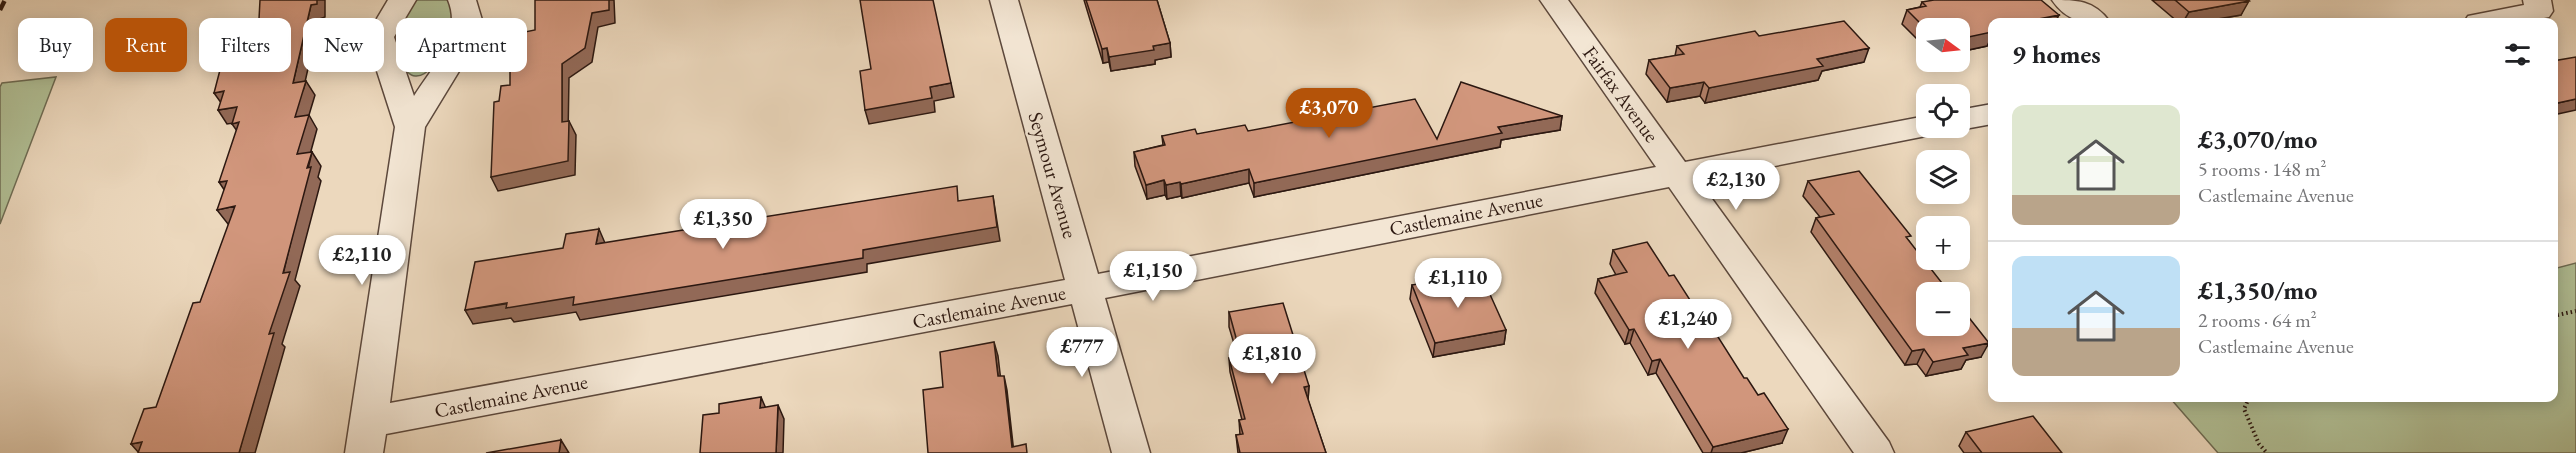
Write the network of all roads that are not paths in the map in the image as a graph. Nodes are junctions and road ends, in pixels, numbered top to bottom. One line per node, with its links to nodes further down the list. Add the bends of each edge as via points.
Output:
1 (402, 0): 11 (street, via 380,37)
2 (462, 0): 11 (street, via 469,25 464,40)
3 (1004, 0): 14 (street, Seymour Avenue)
4 (1554, 0): 13 (street, Fairfax Avenue)
5 (2066, 0): 7 (street)
6 (2538, 6): 8 (street)
7 (2091, 18)
8 (2493, 18)
9 (1988, 115): 10 (street)
10 (1970, 118)
11 (410, 127): 15 (street)
12 (1916, 128): 13 (street, Castlemaine Avenue)
13 (1678, 173): 14 (street, Castlemaine Avenue); 17 (street, Fairfax Avenue)
14 (1085, 289): 15 (street, Castlemaine Avenue); 16 (street, Seymour Avenue)
15 (367, 438)
16 (1131, 453)
17 (1875, 453)

